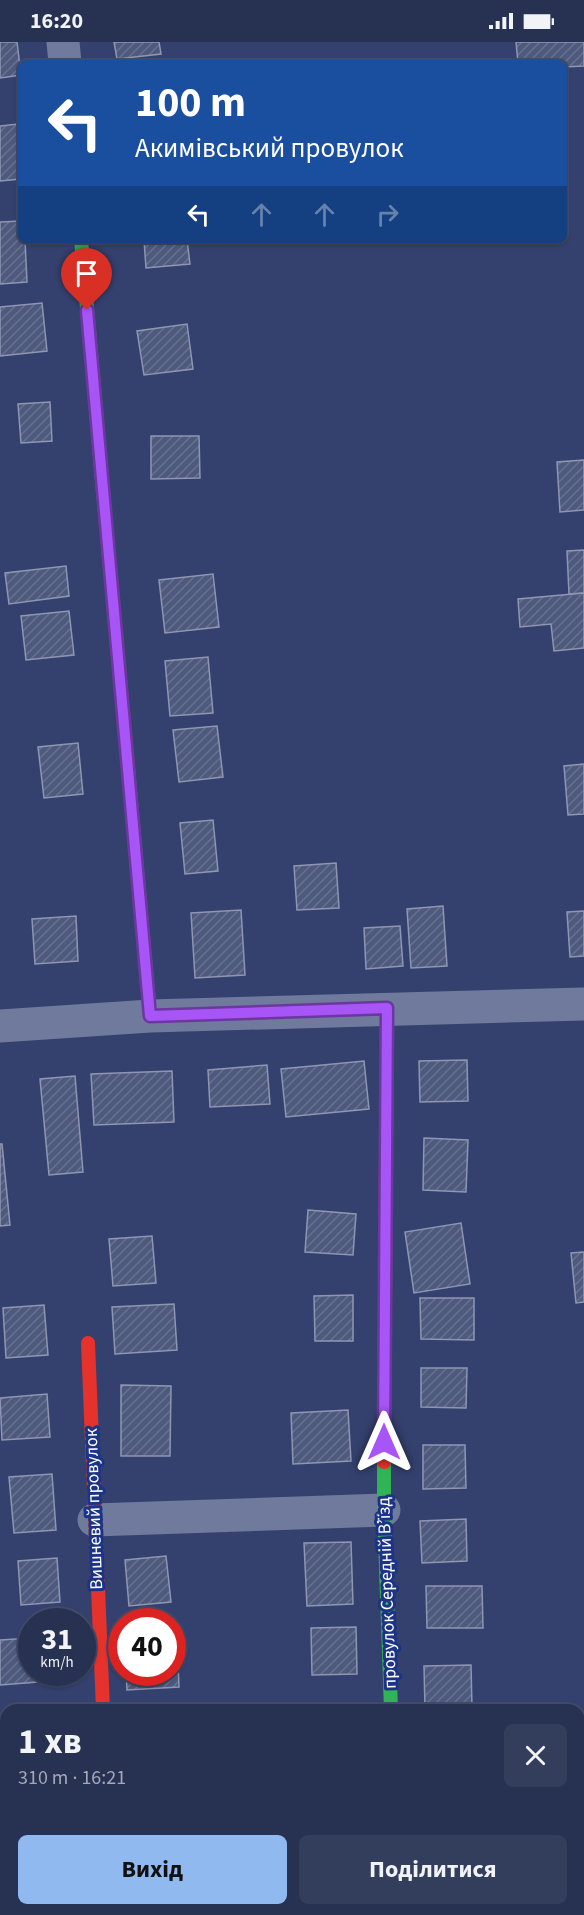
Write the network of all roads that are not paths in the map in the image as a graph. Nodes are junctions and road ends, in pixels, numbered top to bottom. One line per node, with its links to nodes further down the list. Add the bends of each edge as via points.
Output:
1 (63, 42): 2 (street)
2 (65, 60)
3 (81, 243): 6 (street)
4 (584, 1004): 5 (street)
5 (387, 1008): 6 (street); 9 (street, провулок Середній Вʼїзд)
6 (150, 1016): 7 (street)
7 (0, 1026)
8 (88, 1343): 10 (street, Вишневий провулок)
9 (384, 1510): 10 (street); 12 (street, провулок Середній Вʼїзд)
10 (94, 1520): 11 (street, Вишневий провулок)
11 (103, 1704)
12 (391, 1704)

